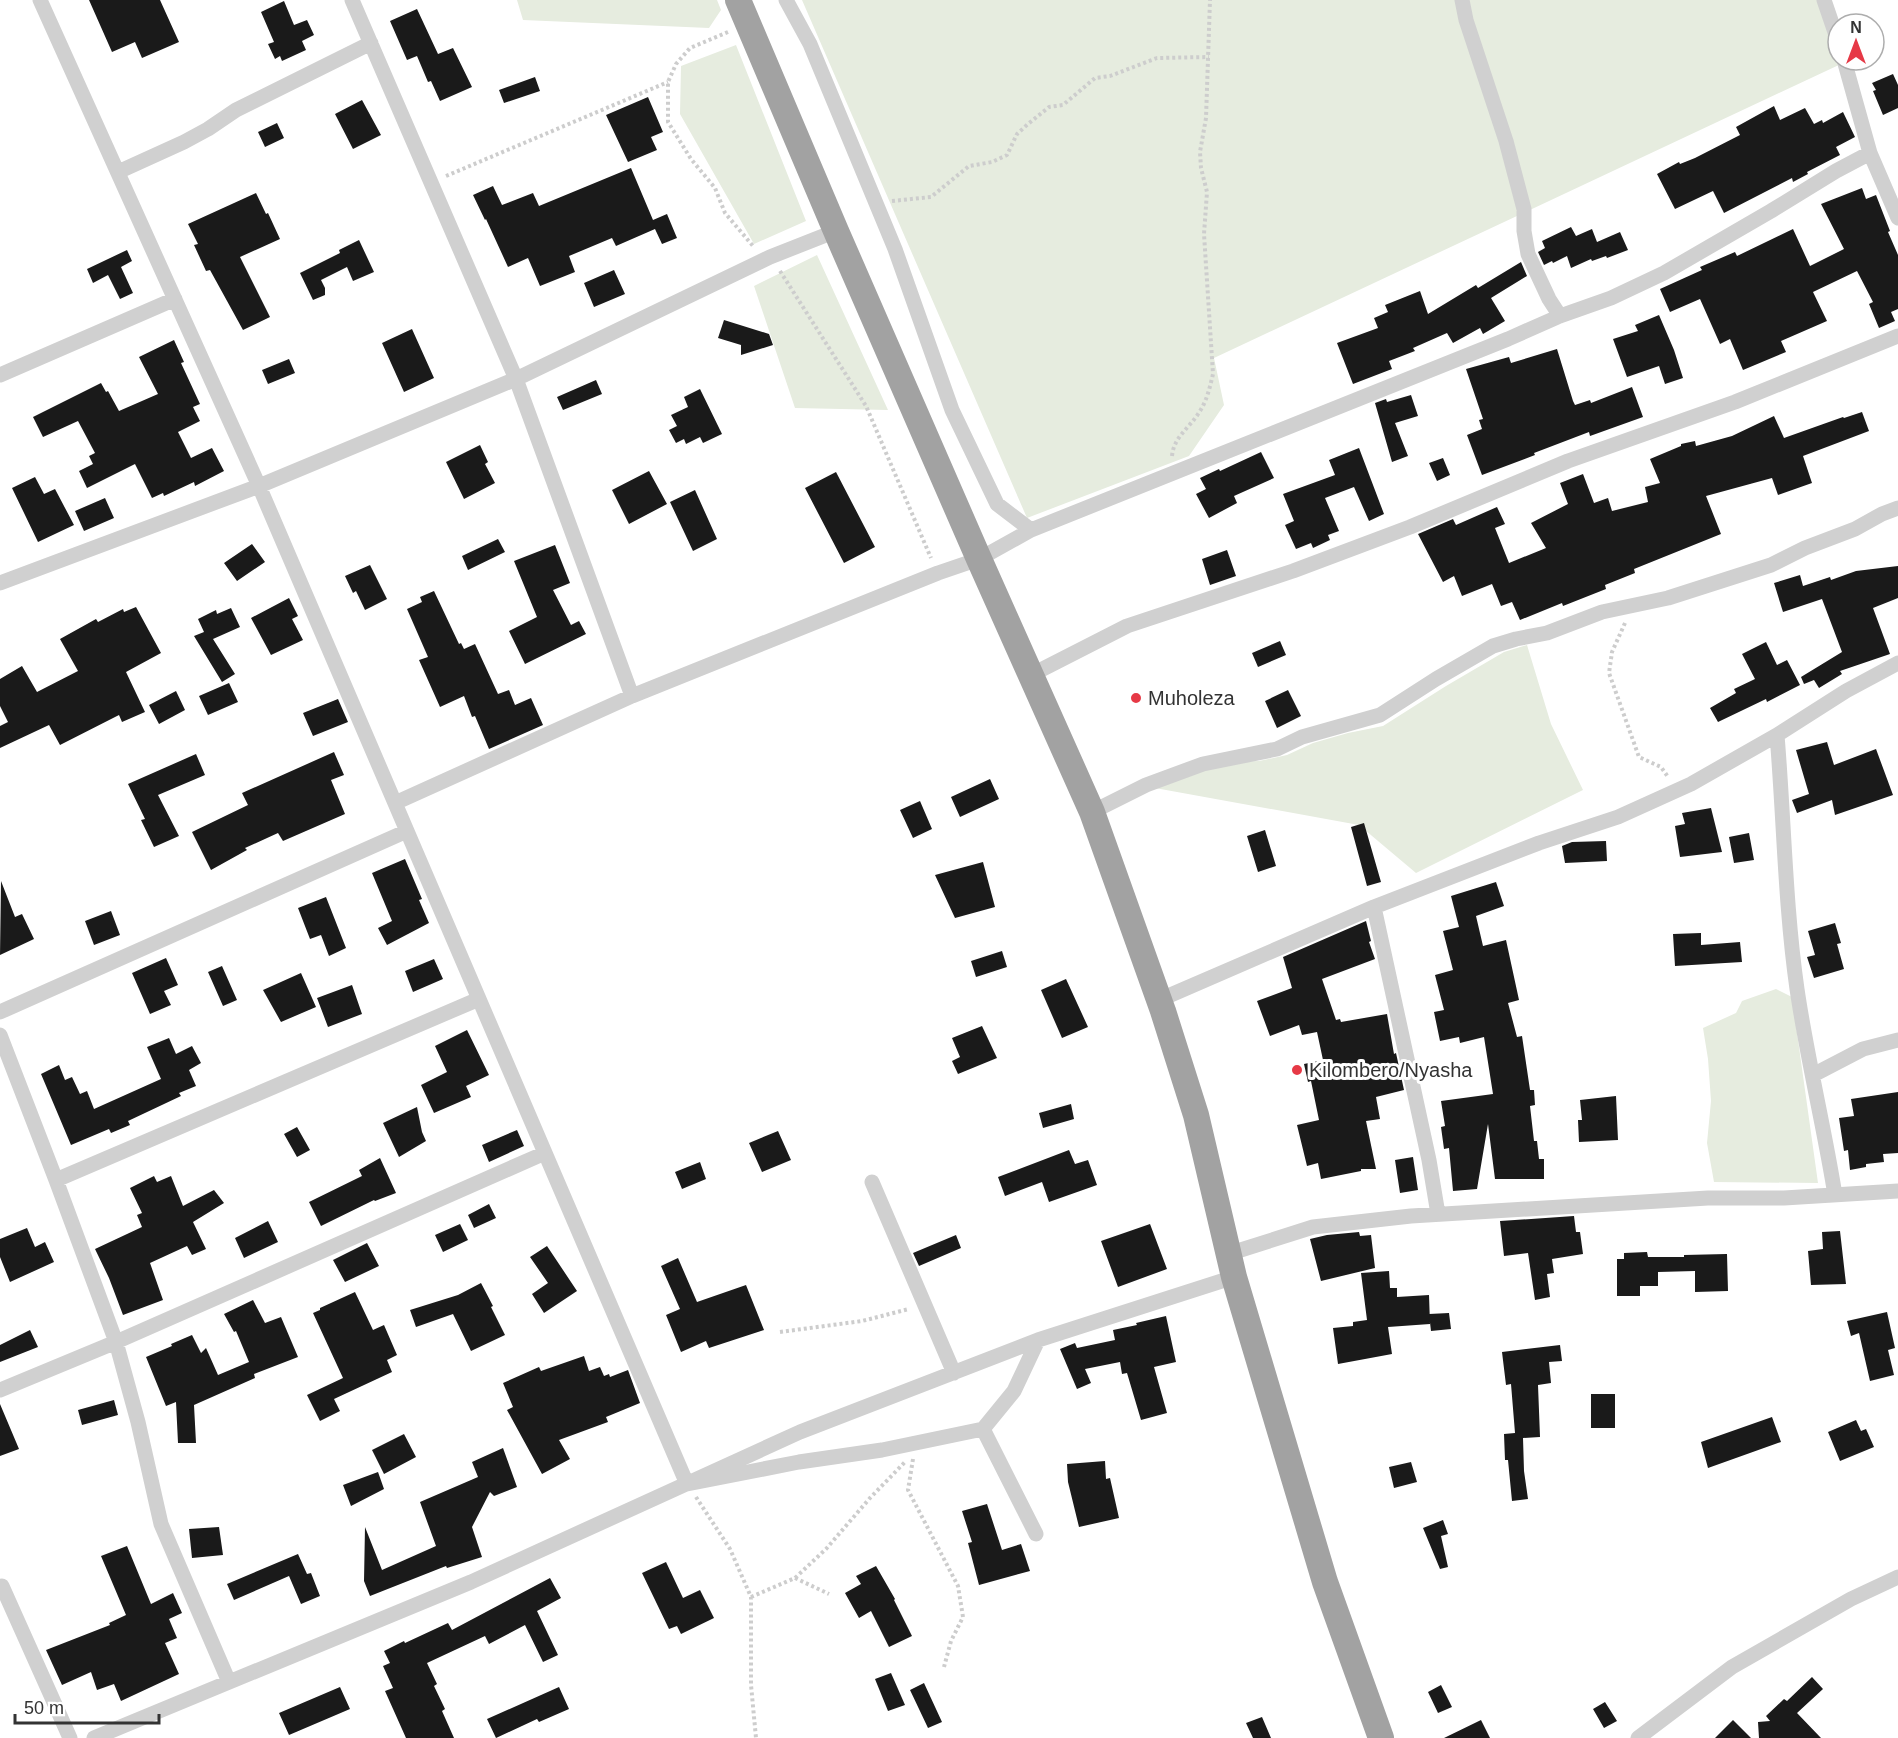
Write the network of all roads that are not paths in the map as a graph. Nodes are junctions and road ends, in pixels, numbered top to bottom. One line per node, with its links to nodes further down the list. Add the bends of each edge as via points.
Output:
1 (40, 0): 9 (street)
2 (352, 0): 6 (street)
3 (738, 0): 11 (highway)
4 (786, 0): 19 (street, via 810,44 876,202 952,410 997,504)
5 (1462, 0): 13 (street, via 1524,209 1528,254)
6 (371, 43): 9 (street, via 236,110 184,142); 16 (street)
7 (1847, 72): 8 (street)
8 (1870, 153): 10 (street); 13 (street, via 1664,273)
9 (118, 172): 12 (street)
10 (1898, 218)
11 (836, 231): 16 (street, via 770,257); 20 (highway)
12 (175, 299): 15 (street); 17 (street)
13 (1560, 316): 19 (street)
14 (1898, 336): 23 (street, via 1735,402 1568,461 1410,527 1127,626)
15 (0, 375)
16 (516, 379): 17 (street); 24 (street)
17 (259, 486): 21 (street); 26 (street)
18 (1898, 508): 27 (street, via 1771,565 1493,646 1380,716 1302,737 1276,749 1203,764 1146,785)
19 (1031, 530): 20 (street)
20 (979, 559): 23 (highway); 24 (street)
21 (0, 583)
22 (1898, 663): 25 (street)
23 (1031, 675): 27 (highway)
24 (632, 696): 26 (street)
25 (1777, 735): 29 (street, via 1691,784 1618,817); 35 (street, via 1788,904 1797,987)
26 (395, 803): 28 (street)
27 (1092, 812): 31 (highway)
28 (407, 831): 30 (street); 32 (street)
29 (1374, 907): 31 (street); 41 (street, via 1430,1160)
30 (479, 999): 36 (street); 37 (street)
31 (1159, 1000): 42 (highway, via 1196,1115)
32 (0, 1012)
33 (0, 1035): 37 (street)
34 (1898, 1040): 35 (street, via 1863,1049)
35 (1813, 1075): 40 (street)
36 (545, 1153): 44 (street); 48 (street)
37 (56, 1180): 44 (street)
38 (872, 1182): 45 (street)
39 (1898, 1191): 40 (street)
40 (1835, 1195): 41 (street, via 1708,1198)
41 (1438, 1214): 42 (street, via 1313,1227)
42 (1231, 1265): 43 (street); 55 (highway, via 1325,1582)
43 (1038, 1340): 45 (street); 47 (street, via 1014,1391)
44 (116, 1342): 46 (street); 52 (street, via 161,1524)
45 (954, 1373): 48 (street, via 800,1432)
46 (0, 1390)
47 (983, 1429): 48 (street); 49 (street)
48 (687, 1484): 52 (street, via 471,1582)
49 (1036, 1534)
50 (1898, 1577): 56 (street, via 1851,1599 1732,1667)
51 (1, 1584): 53 (street)
52 (229, 1682): 54 (street)
53 (70, 1738)
54 (94, 1738)
55 (1381, 1738)
56 (1638, 1738)

